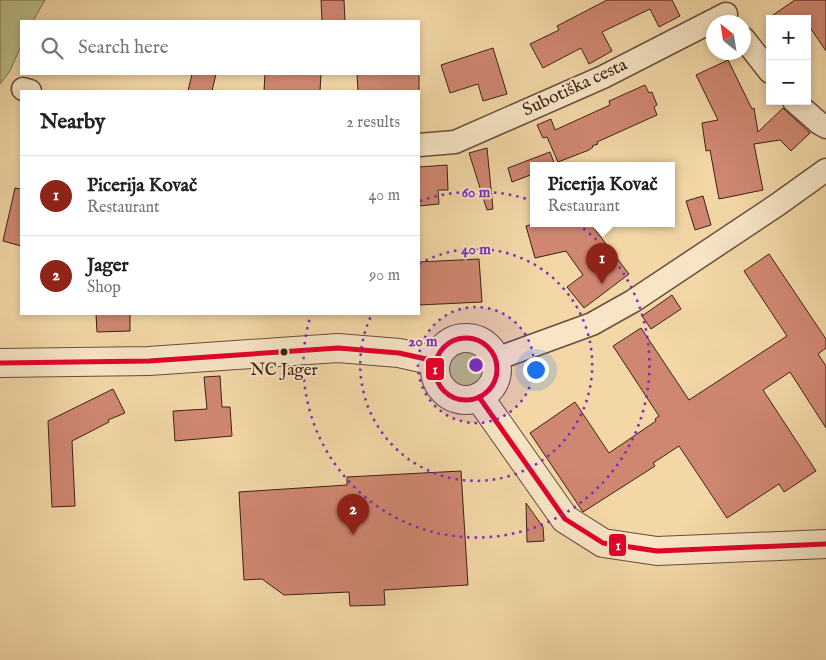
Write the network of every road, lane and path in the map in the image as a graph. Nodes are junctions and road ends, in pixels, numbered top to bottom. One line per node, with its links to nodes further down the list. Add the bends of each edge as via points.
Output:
1 (724, 12): 6 (street, Subotiška cesta, via 603,77 455,142)
2 (751, 47): 3 (street)
3 (766, 67)
4 (799, 105): 5 (street)
5 (826, 127)
6 (420, 145)
7 (826, 170): 8 (street, via 633,301 592,324)
8 (496, 359): 9 (street, via 489,347 465,337 452,340 441,349); 11 (street, via 495,381)
9 (435, 361): 10 (street, via 399,353 338,348 148,361); 11 (street, via 438,384 446,393 468,400)
10 (0, 363)
11 (479, 397): 12 (street, via 565,519 603,543 657,551)
12 (826, 544)

